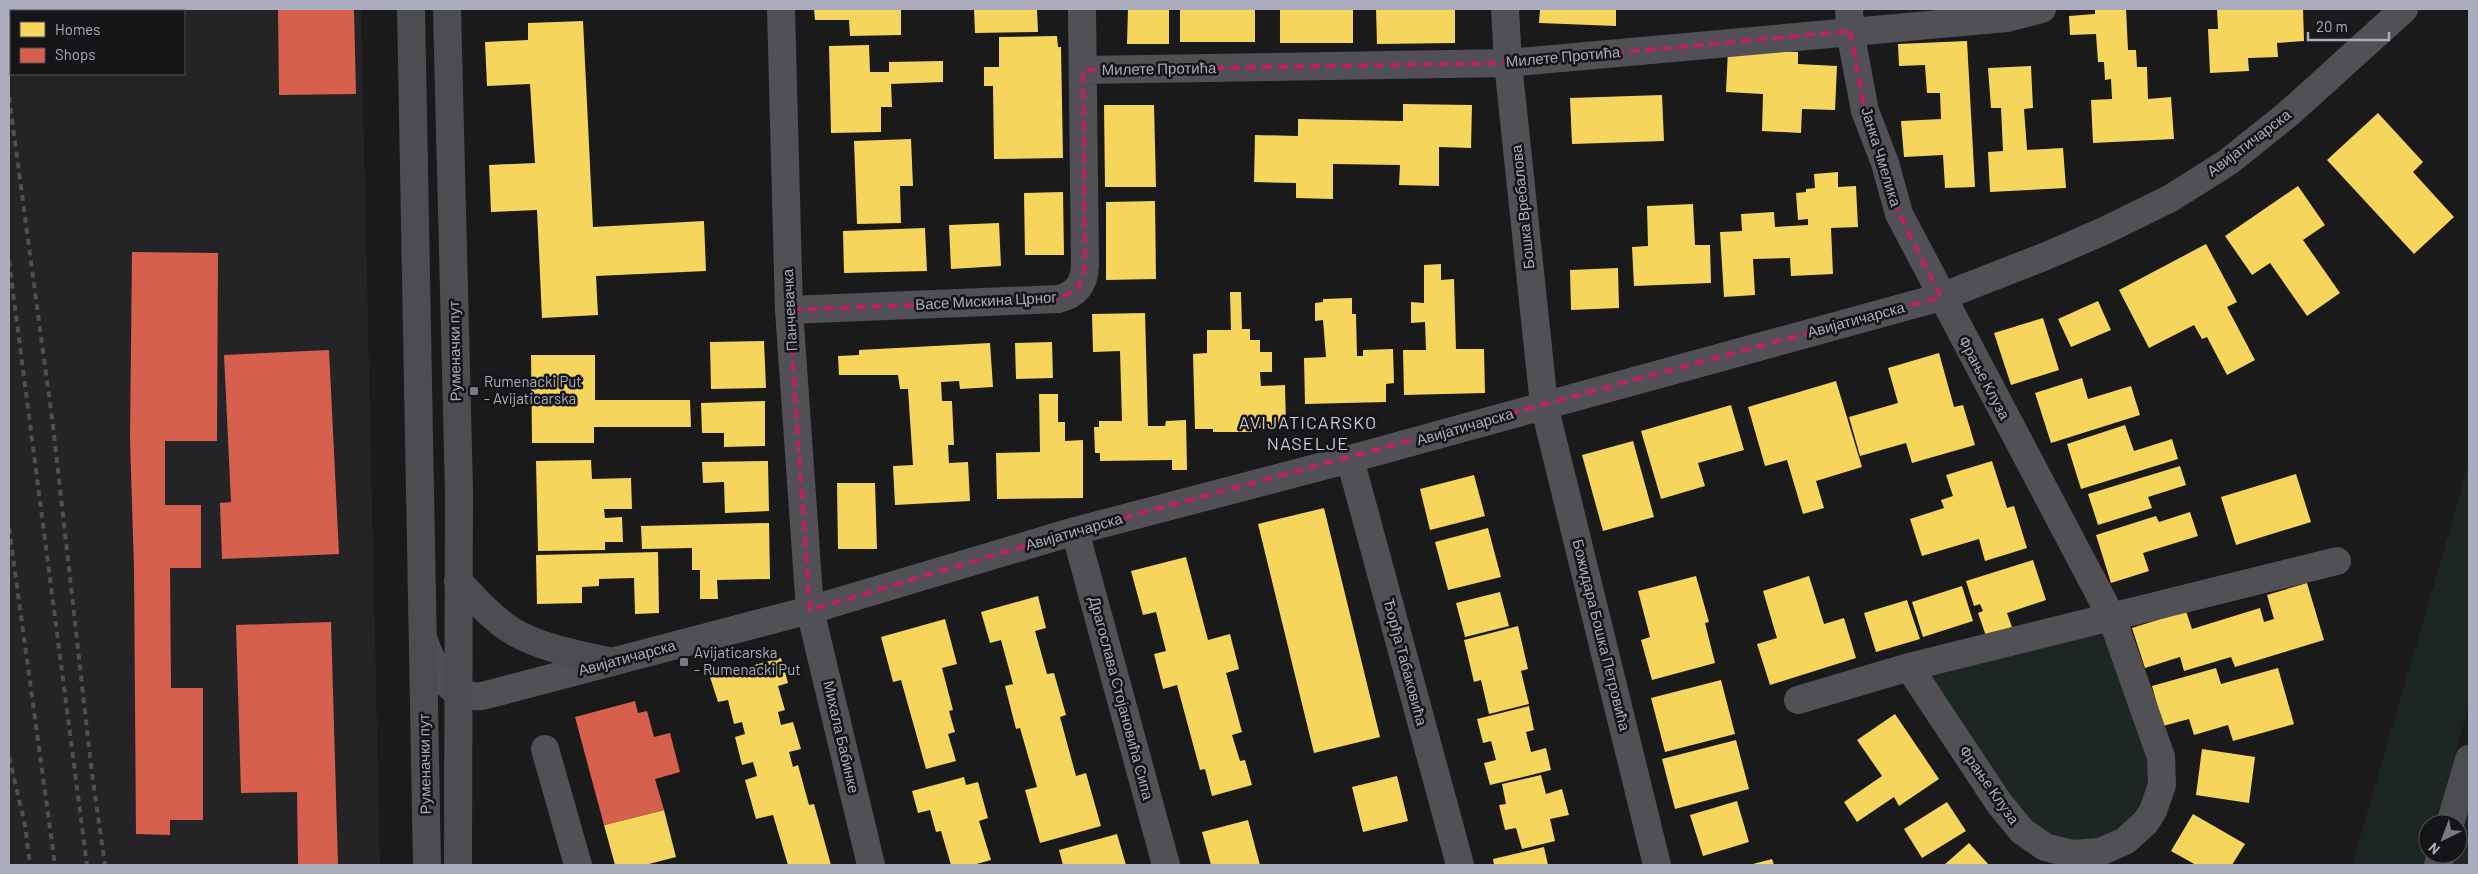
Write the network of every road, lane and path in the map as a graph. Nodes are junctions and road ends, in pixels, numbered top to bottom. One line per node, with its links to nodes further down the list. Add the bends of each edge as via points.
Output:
1 (411, 9): 20 (main road, Руменачки пут)
2 (447, 9): 17 (main road, Руменачки пут, via 459,489)
3 (781, 9): 12 (street, Панчевачка)
4 (1082, 9): 10 (street, Васе Мискина Црног)
5 (1505, 9): 9 (street, Бошка Вребалова)
6 (2042, 9): 8 (street, Милете Протића, via 2007,18)
7 (2404, 9): 11 (street, Авијатичарска, via 2288,114 2228,162 2171,198 2046,256)
8 (1849, 20): 9 (street, Милете Протића); 11 (street, Јанка Чмелика, via 1866,110 1899,214)
9 (1508, 63): 10 (street, Милете Протића); 13 (street, Бошка Вребалова)
10 (1083, 70): 12 (street, Васе Мискина Црног, via 1085,266 1084,278 1078,289 1058,299)
11 (1941, 297): 13 (street, Авијатичарска); 19 (street, Фрање Клуза)
12 (789, 310): 18 (street, Панчевачка)
13 (1544, 405): 14 (street, Авијатичарска); 34 (street, Божидара Бошка Петровића)
14 (1350, 459): 15 (street, Авијатичарска); 33 (street, Ђорђа Табаковића)
15 (1075, 531): 18 (street, Авијатичарска); 32 (street, Драгослава Стојановића Сипа)
16 (2337, 561): 19 (street)
17 (458, 581): 21 (main road, via 510,630 558,650); 23 (main road, Руменачки пут)
18 (810, 610): 21 (street, Авијатичарска); 31 (street, Михала Бабинке)
19 (2112, 618): 22 (street); 22 (street, Фрање Клуза, via 2158,744 2162,771 2158,798 2146,823 2125,841 2100,852 2058,852 2022,831 1998,802)
20 (421, 634): 23 (street, Руменачки пут, via 441,678); 28 (main road, Руменачки пут)
21 (612, 662): 23 (street, Авијатичарска, via 482,696)
22 (1909, 667): 24 (street)
23 (457, 693): 29 (main road, Руменачки пут)
24 (1798, 700)
25 (545, 750): 30 (street)
26 (2469, 759): 27 (main road)
27 (2453, 814)
28 (427, 865)
29 (458, 865)
30 (578, 865)
31 (871, 865)
32 (1166, 865)
33 (1460, 865)
34 (1658, 865)

